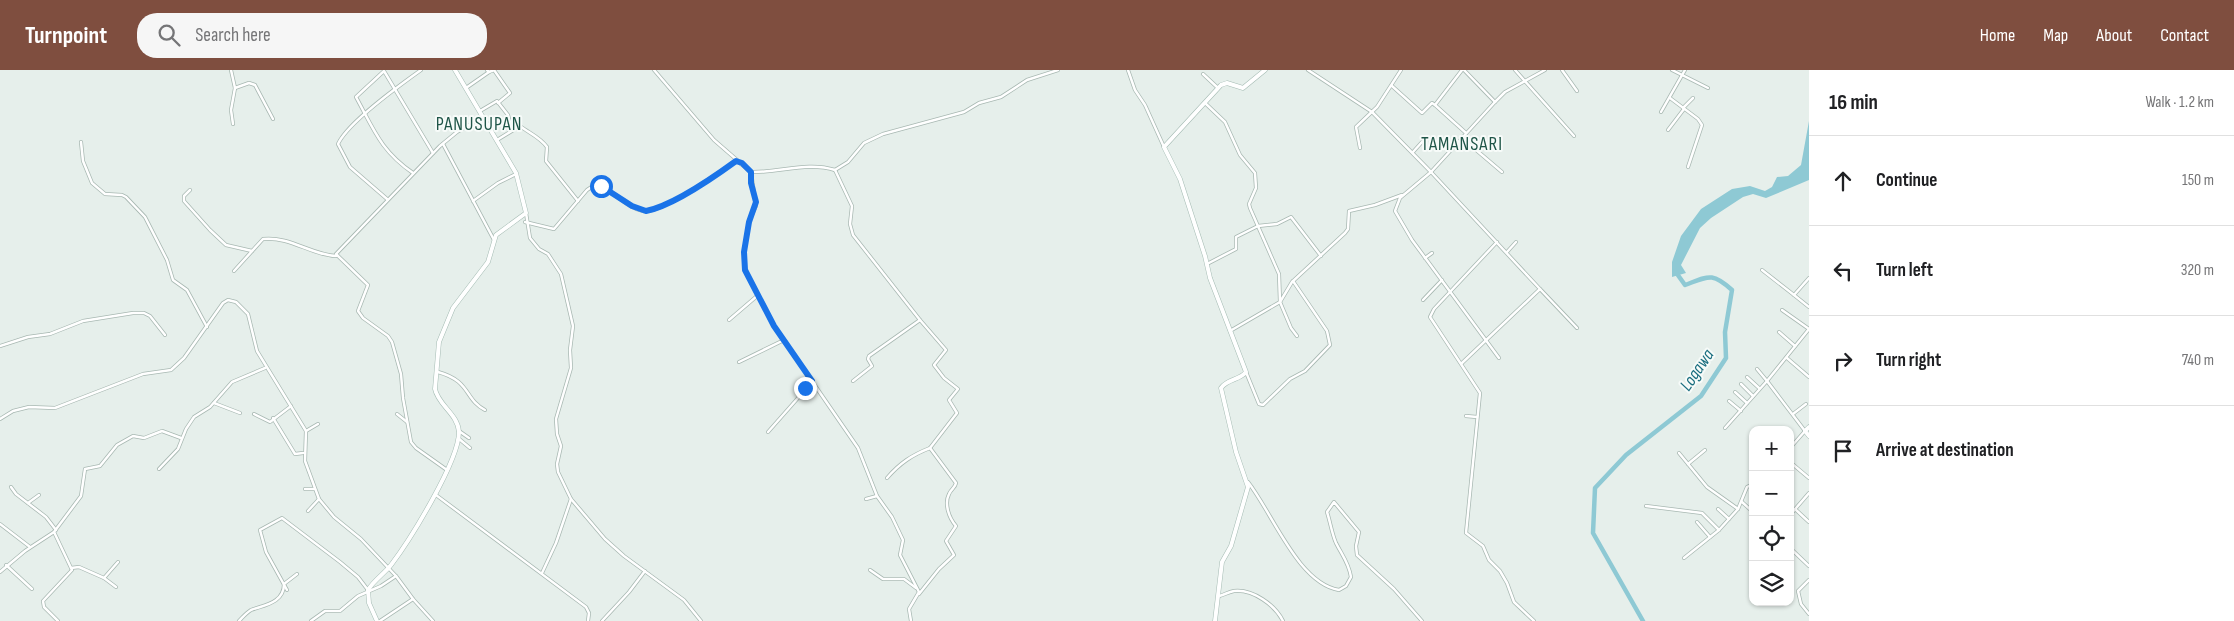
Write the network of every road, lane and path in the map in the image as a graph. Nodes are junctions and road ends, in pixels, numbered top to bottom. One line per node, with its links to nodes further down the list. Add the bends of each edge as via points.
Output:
1 (231, 70): 22 (street)
2 (421, 70): 23 (street)
3 (456, 70): 24 (street)
4 (654, 70): 55 (street, via 714,140)
5 (1058, 70): 57 (street, via 1028,80 955,116 882,134 864,143 848,162)
6 (1128, 70): 51 (street)
7 (1264, 70): 25 (street, via 1243,88 1225,83)
8 (1308, 70): 36 (street)
9 (1401, 70): 21 (street)
10 (1463, 70): 31 (street); 33 (street)
11 (1515, 70): 20 (street)
12 (1545, 70): 20 (street)
13 (1562, 70): 27 (street)
14 (1672, 70): 19 (street)
15 (1685, 70): 19 (street)
16 (384, 71): 23 (street); 38 (street, via 357,95)
17 (488, 71): 24 (street); 32 (street, via 494,70 510,93)
18 (1203, 74): 25 (street)
19 (1682, 76): 26 (street); 28 (street)
20 (1525, 81): 31 (street); 45 (street)
21 (1392, 86): 33 (street, via 1422,114 1432,103); 36 (street)
22 (236, 88): 40 (street, via 249,82 255,85); 41 (street)
23 (395, 88): 38 (street); 54 (street)
24 (466, 88): 35 (street)
25 (1218, 88): 30 (street)
26 (1708, 88)
27 (1577, 91)
28 (1670, 98): 34 (street); 37 (street)
29 (1693, 98): 34 (street)
30 (1204, 102): 51 (street); 70 (street, via 1225,122 1240,154 1255,173 1256,188 1249,204)
31 (1495, 102): 44 (street)
32 (498, 103): 35 (street, via 495,101); 43 (street, via 508,115)
33 (1435, 105): 44 (street)
34 (1684, 108): 42 (street); 56 (street, via 1702,125)
35 (480, 111): 39 (street)
36 (1372, 112): 52 (street, via 1356,127); 53 (street)
37 (1661, 112)
38 (366, 114): 61 (street, via 389,154); 65 (street, via 338,144 350,167)
39 (483, 116): 47 (street); 50 (street)
40 (273, 119)
41 (233, 124)
42 (1668, 130)
43 (512, 131): 47 (street); 67 (street, via 522,127 539,138 547,148 546,161)
44 (1466, 133): 46 (street)
45 (1574, 136)
46 (1462, 138): 59 (street); 60 (street)
47 (497, 140): 62 (street)
48 (81, 142): 96 (street, via 83,161 92,183 105,194 126,197 145,217 167,260 173,280 187,290)
49 (1422, 142): 53 (street)
50 (443, 144): 54 (street); 66 (street)
51 (1164, 146): 80 (street, via 1180,179)
52 (1360, 148)
53 (1413, 152): 59 (street)
54 (433, 153): 61 (street)
55 (738, 161): 58 (street); 67 (street, via 715,177 650,211 638,209 598,184 587,190)
56 (1688, 167)
57 (835, 170): 58 (street, via 806,165 774,172); 95 (street, via 852,206 850,224 853,235)
58 (751, 172): 89 (street, via 756,206 749,222 744,264)
59 (1432, 172): 64 (street); 72 (street)
60 (1502, 172)
61 (413, 173): 65 (street)
62 (517, 174): 66 (street); 68 (street)
63 (190, 190): 74 (street, via 184,201 210,230 229,246)
64 (1404, 195): 78 (street, via 1350,210 1348,229); 79 (street, via 1397,202 1396,215)
65 (387, 199): 77 (street)
66 (473, 201): 71 (street)
67 (578, 201): 69 (street, via 552,230)
68 (526, 213): 69 (street); 71 (street, via 500,231)
69 (526, 222): 174 (street, via 530,238 558,266 573,326 570,368 555,425 562,446 557,467)
70 (1258, 226): 78 (street, via 1277,224 1292,217); 80 (street, via 1235,238 1236,249); 91 (street, via 1279,274)
71 (494, 240): 113 (street, via 488,262 474,277 446,322 440,342)
72 (1497, 242): 75 (street); 87 (street)
73 (1516, 242): 75 (street)
74 (252, 250): 77 (street, via 262,239 270,238); 82 (street)
75 (1507, 252): 86 (street)
76 (1432, 253): 79 (street)
77 (336, 256): 139 (street, via 368,285 358,311 390,338 400,368)
78 (1322, 256): 85 (street)
79 (1425, 258): 84 (street)
80 (1207, 264): 99 (street)
81 (1762, 270): 88 (street)
82 (234, 271)
83 (1809, 278): 88 (street)
84 (1442, 280): 87 (street); 90 (street)
85 (1293, 281): 91 (street); 114 (street, via 1326,331 1330,345 1305,371 1290,379 1263,405 1259,404)
86 (1540, 289): 97 (street); 104 (street)
87 (1450, 292): 104 (street); 110 (street, via 1430,317)
88 (1794, 295): 92 (street)
89 (757, 296): 94 (street); 103 (street)
90 (1423, 300)
91 (1280, 302): 99 (street); 102 (street)
92 (1809, 307)
93 (1782, 310): 98 (street)
94 (729, 320)
95 (920, 320): 118 (street, via 869,356 872,366); 153 (street, via 946,350 934,365 958,389 949,400 957,413)
96 (207, 327): 111 (street, via 226,301 236,302 248,314 256,350); 138 (street, via 171,370 143,374 55,408 29,407)
97 (1577, 328)
98 (1809, 329): 106 (street)
99 (1229, 332): 114 (street)
100 (1778, 332): 106 (street)
101 (165, 335): 105 (street, via 150,316 133,313 83,321 50,334)
102 (1297, 336)
103 (784, 340): 109 (street); 117 (street)
104 (1485, 340): 107 (street); 110 (street)
105 (0, 346)
106 (1795, 346): 108 (street)
107 (1499, 358)
108 (1787, 358): 116 (street); 119 (street)
109 (739, 362)
110 (1462, 363): 136 (street, via 1480,393)
111 (266, 368): 125 (street, via 232,382); 128 (street)
112 (1757, 369): 119 (street)
113 (438, 372): 129 (street, via 456,378); 144 (street, via 435,392)
114 (1246, 372): 163 (street, via 1221,388 1236,452)
115 (1747, 377): 121 (street)
116 (1809, 377)
117 (812, 381): 145 (street); 171 (street, via 858,448)
118 (853, 381)
119 (1767, 381): 121 (street); 134 (street)
120 (1741, 384): 123 (street)
121 (1760, 388): 123 (street)
122 (1735, 392): 126 (street)
123 (1753, 396): 126 (street)
124 (1729, 401): 130 (street)
125 (214, 403): 131 (street); 148 (street, via 190,422)
126 (1747, 404): 130 (street)
127 (1806, 404): 134 (street)
128 (291, 406): 137 (street); 143 (street)
129 (485, 410)
130 (1741, 411): 142 (street)
131 (240, 413)
132 (254, 414): 137 (street, via 267,422)
133 (397, 414): 139 (street)
134 (1793, 414): 146 (street)
135 (1466, 416): 136 (street)
136 (1477, 417): 228 (street, via 1466,533 1483,546 1489,560 1500,570 1514,602)
137 (273, 418): 156 (street, via 295,454)
138 (0, 419)
139 (408, 422): 160 (street, via 409,436 416,448)
140 (318, 424): 143 (street)
141 (1809, 427): 146 (street)
142 (1725, 428)
143 (306, 431): 156 (street)
144 (459, 431): 149 (street); 150 (street)
145 (768, 432)
146 (1805, 432): 147 (street); 151 (street)
147 (1809, 436)
148 (181, 438): 159 (street, via 178,449); 188 (street, via 162,431 122,441 100,466 85,469 82,496)
149 (458, 438): 152 (street); 160 (street)
150 (469, 438)
151 (1794, 444)
152 (470, 448)
153 (930, 448): 161 (street, via 903,461); 212 (street, via 956,483 949,493 948,504 956,526 946,540 954,554)
154 (1705, 450): 157 (street)
155 (1679, 452): 157 (street)
156 (303, 453): 167 (street)
157 (1688, 464): 180 (street, via 1707,487)
158 (1794, 465): 162 (street)
159 (159, 469)
160 (447, 470): 169 (street)
161 (887, 478)
162 (1809, 478)
163 (1248, 482): 213 (street, via 1243,510 1222,560); 227 (street, via 1294,557 1317,581 1339,590 1351,577 1326,512 1334,502 1359,532 1357,555 1394,589)
164 (1749, 486): 175 (street)
165 (11, 487): 176 (street)
166 (305, 489): 167 (street)
167 (314, 489): 173 (street)
168 (1809, 493): 181 (street)
169 (434, 494): 197 (street); 201 (street)
170 (39, 495): 176 (street)
171 (877, 496): 172 (street); 209 (street, via 902,538 900,555)
172 (866, 498)
173 (319, 499): 182 (street); 197 (street)
174 (571, 499): 199 (street, via 615,549); 201 (street)
175 (1742, 502): 178 (street); 180 (street)
176 (28, 503): 188 (street, via 46,517)
177 (1646, 506): 187 (street, via 1702,513)
178 (1749, 508)
179 (1718, 509): 183 (street)
180 (1738, 509): 183 (street)
181 (1795, 509): 185 (street)
182 (308, 511)
183 (1729, 519): 187 (street)
184 (1698, 522): 189 (street)
185 (1809, 522)
186 (0, 524): 190 (street)
187 (1719, 530): 189 (street)
188 (55, 531): 190 (street); 196 (street)
189 (1710, 537): 192 (street)
190 (30, 548): 194 (street)
191 (1794, 552): 195 (street)
192 (1684, 558)
193 (118, 562): 204 (street)
194 (6, 566): 200 (street); 208 (street)
195 (1809, 566)
196 (71, 568): 204 (street, via 79,567); 217 (street, via 71,572 43,601 44,607)
197 (389, 568): 203 (street); 211 (street)
198 (870, 570): 209 (street, via 880,578 904,579)
199 (645, 571): 222 (street); 223 (street, via 684,600)
200 (0, 572)
201 (542, 573): 221 (street, via 587,608)
202 (297, 574): 206 (street)
203 (396, 576): 211 (street); 214 (street)
204 (104, 578): 207 (street)
205 (1809, 580): 215 (street, via 1798,591 1801,604)
206 (284, 584): 210 (street); 211 (street, via 266,552 260,530 282,518 322,546 358,577); 218 (street, via 276,600 249,612)
207 (116, 587)
208 (32, 589)
209 (918, 589): 212 (street)
210 (287, 590)
211 (368, 591): 219 (street, via 340,611 325,611); 220 (street)
212 (919, 594): 224 (street, via 909,609)
213 (1217, 596): 225 (street); 226 (street, via 1235,591 1253,594 1269,604)
214 (413, 599): 216 (street); 220 (street)
215 (1809, 614)
216 (432, 620)
217 (58, 621)
218 (239, 621)
219 (311, 621)
220 (379, 621)
221 (588, 621)
222 (602, 621)
223 (701, 621)
224 (911, 621)
225 (1215, 621)
226 (1283, 621)
227 (1422, 621)
228 (1534, 621)

